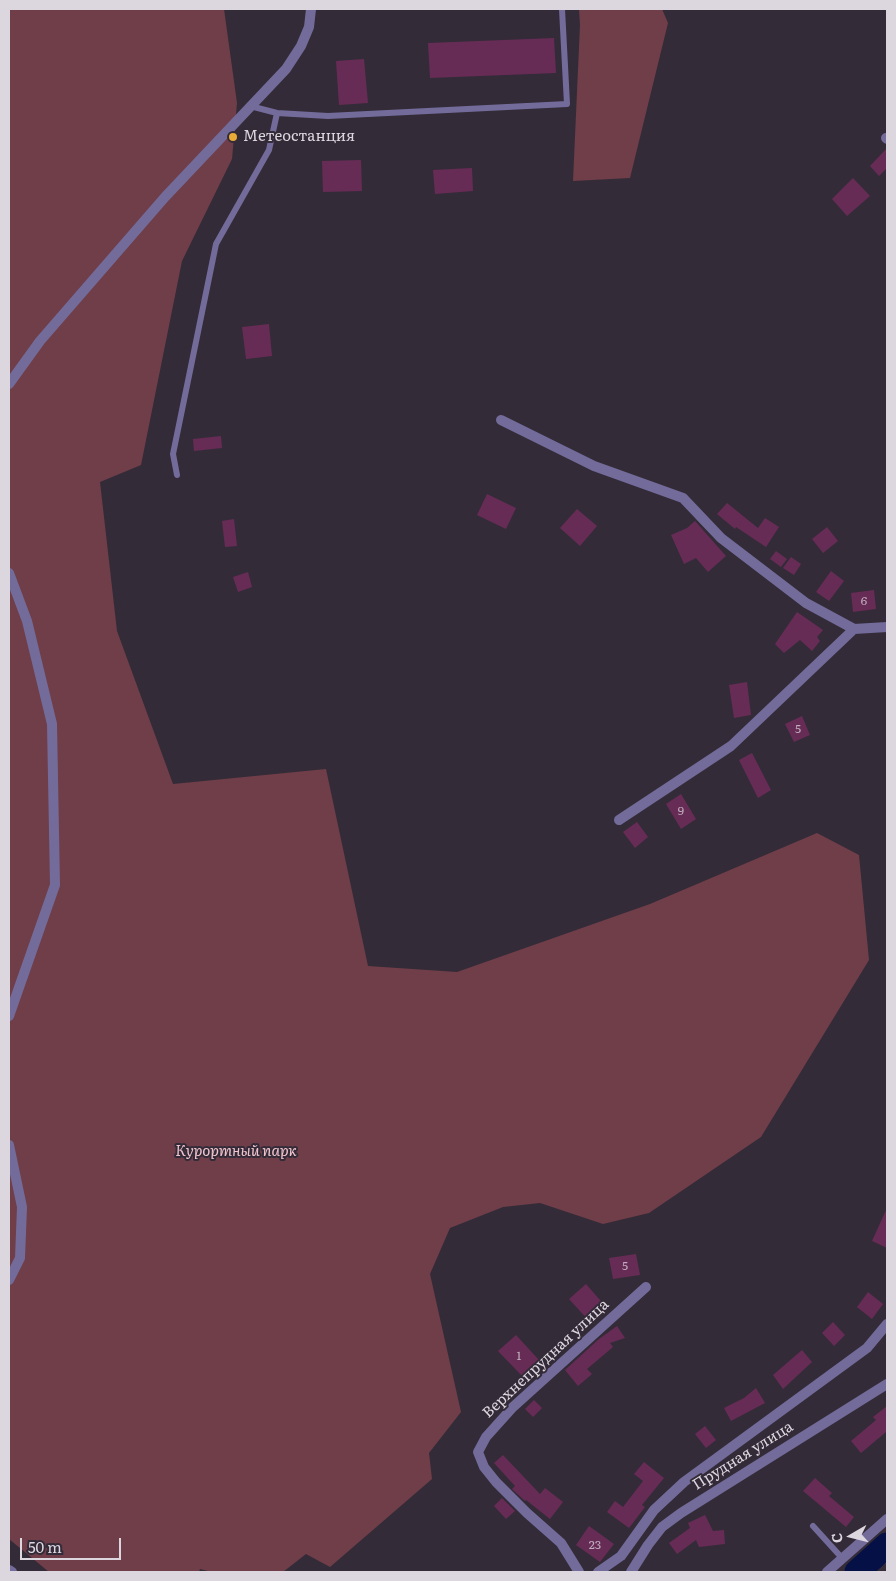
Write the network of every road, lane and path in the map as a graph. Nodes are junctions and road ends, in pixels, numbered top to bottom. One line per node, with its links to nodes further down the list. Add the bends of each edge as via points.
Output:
1 (311, 9): 3 (street, via 309,27 301,46 286,69)
2 (562, 9): 4 (lane, via 567,104 328,116)
3 (250, 106): 4 (lane); 5 (street, via 165,197 40,341)
4 (277, 113): 7 (lane, via 268,150 216,244 173,454)
5 (9, 384)
6 (501, 420): 10 (street, via 594,466 683,498 721,538 806,603)
7 (177, 475)
8 (9, 573): 12 (street, via 27,621 52,724 55,885)
9 (887, 627): 10 (street)
10 (854, 629): 11 (street, via 731,746)
11 (619, 820)
12 (9, 1016)
13 (9, 1145): 14 (street, via 22,1207 20,1258)
14 (9, 1280)
15 (646, 1287): 23 (street, Верхнепрудная улица, via 513,1407 486,1437 478,1452 496,1482 562,1543)
16 (887, 1324): 24 (street, via 867,1348 684,1482 654,1510 621,1556)
17 (887, 1384): 25 (street, Прудная улица, via 681,1513 662,1527)
18 (887, 1519): 20 (street)
19 (813, 1526): 20 (lane)
20 (842, 1558): 26 (street)
21 (9, 1570): 22 (street)
22 (12, 1572)
23 (579, 1572)
24 (598, 1572)
25 (631, 1572)
26 (827, 1572)

